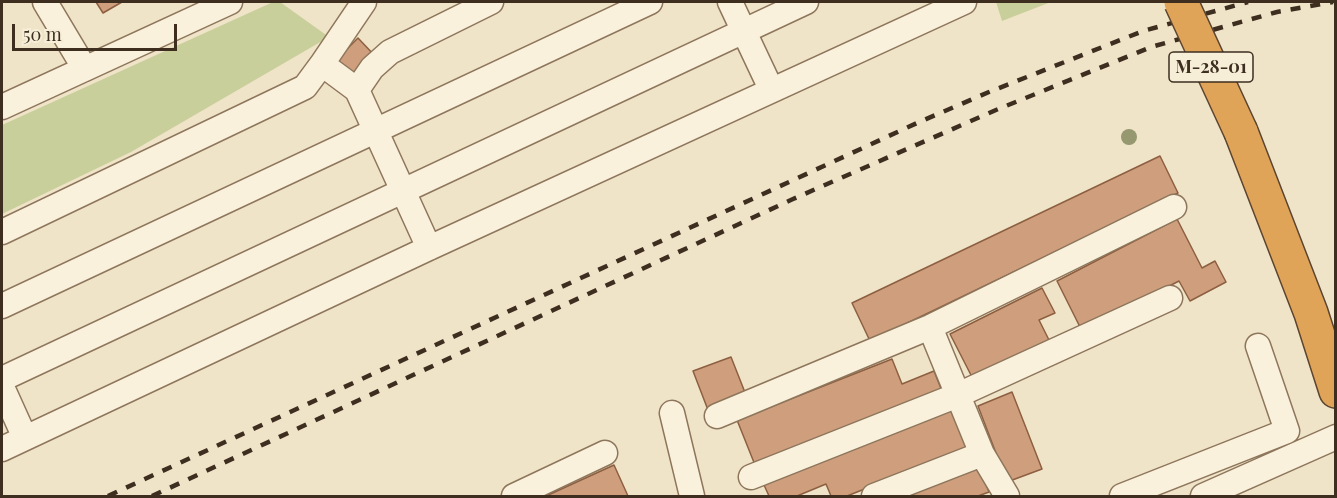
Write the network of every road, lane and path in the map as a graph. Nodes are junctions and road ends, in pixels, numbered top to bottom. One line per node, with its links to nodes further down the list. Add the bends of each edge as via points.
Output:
1 (45, 2): 13 (street)
2 (230, 2): 13 (street)
3 (364, 2): 12 (street)
4 (491, 2): 10 (street)
5 (650, 2): 17 (street)
6 (730, 2): 11 (street)
7 (806, 2): 11 (street)
8 (964, 2): 14 (street)
9 (1181, 2): 28 (highway, М-28-01, bridge, via 1241,132 1307,303)
10 (449, 11): 15 (street, via 390,52 372,68)
11 (744, 31): 14 (street); 18 (street)
12 (322, 64): 15 (street); 20 (street, via 305,87)
13 (85, 69): 16 (street)
14 (771, 89): 21 (street)
15 (357, 90): 17 (street)
16 (2, 107)
17 (375, 131): 18 (street); 23 (street)
18 (403, 190): 21 (street); 26 (street)
19 (1174, 207): 24 (street)
20 (2, 232)
21 (429, 248): 33 (street)
22 (1170, 298): 29 (street)
23 (2, 306)
24 (930, 327): 29 (street); 31 (street)
25 (1258, 346): 42 (street, via 1287,431)
26 (2, 379)
27 (2, 387): 33 (street)
28 (1335, 391)
29 (958, 395): 36 (street); 37 (street)
30 (672, 413): 39 (street)
31 (717, 416)
32 (1335, 437): 43 (street)
33 (25, 438): 34 (street)
34 (2, 449)
35 (605, 453): 38 (street)
36 (982, 454): 40 (street); 41 (street)
37 (751, 477)
38 (514, 496)
39 (692, 496)
40 (874, 496)
41 (1007, 496)
42 (1122, 496)
43 (1203, 496)

